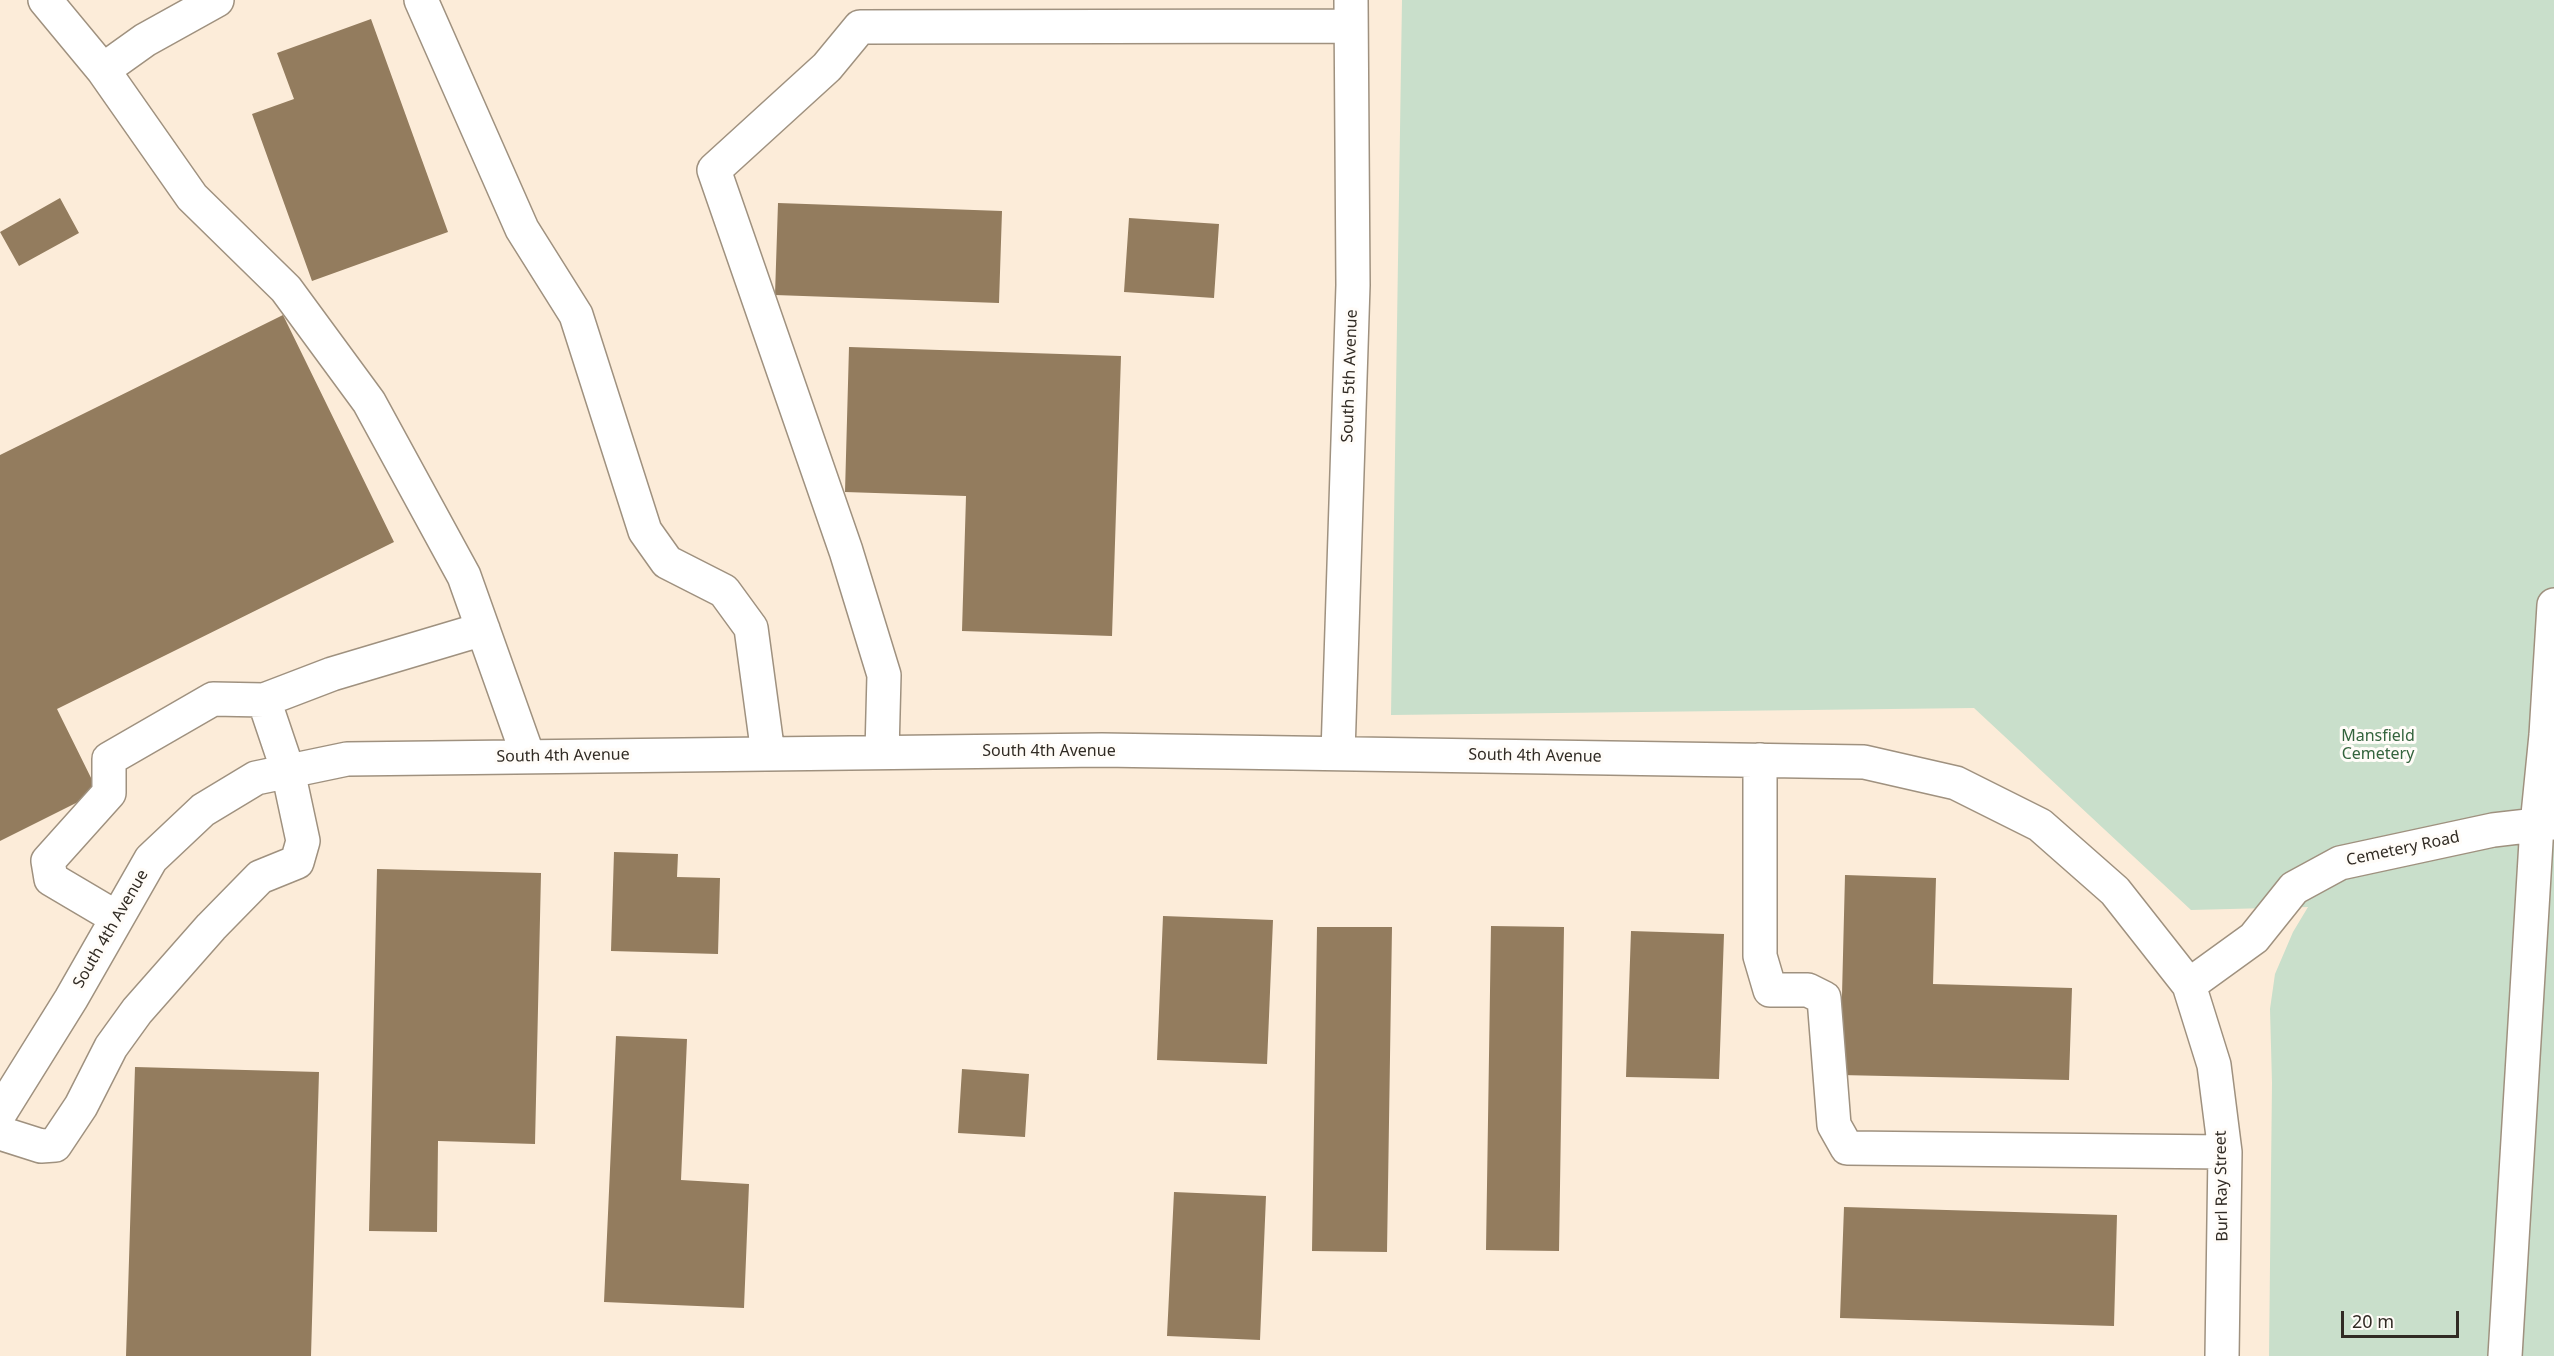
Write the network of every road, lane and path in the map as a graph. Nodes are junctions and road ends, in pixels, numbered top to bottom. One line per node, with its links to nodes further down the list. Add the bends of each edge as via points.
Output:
1 (45, 0): 5 (street)
2 (217, 0): 5 (street, via 146,40)
3 (421, 0): 11 (street, via 522,229 576,315 645,531 667,562 724,591 751,628)
4 (1351, 13): 9 (street, via 860,27 827,67 714,170 846,551 884,675); 10 (street, South 5th Avenue, via 1353,285)
5 (103, 70): 7 (street, via 192,197 286,289 369,402 464,576)
6 (2554, 605): 15 (street, via 2546,735)
7 (483, 629): 8 (street, via 332,674); 12 (street)
8 (264, 700): 14 (street); 16 (street, via 213,699 109,759 109,793 48,861 51,879)
9 (882, 752): 10 (street, South 4th Avenue); 11 (street, South 4th Avenue)
10 (1338, 753): 13 (street, South 4th Avenue)
11 (768, 754): 12 (street, South 4th Avenue)
12 (528, 756): 14 (street, South 4th Avenue, via 346,759)
13 (1760, 760): 17 (street, South 4th Avenue, via 1864,762 1956,783 2040,825 2115,891); 20 (street, via 1760,956 1770,990 1808,990 1824,998 1834,1125 1846,1148)
14 (288, 771): 16 (street, South 4th Avenue, via 256,778 202,810 150,860); 19 (street, via 303,841 297,862 260,877 137,1011 111,1047 81,1106 55,1145 41,1146)
15 (2546, 824): 17 (street, Cemetery Road, via 2493,830 2340,862 2294,888 2254,938); 22 (street)
16 (117, 918): 18 (street, South 4th Avenue)
17 (2189, 985): 20 (street, Burl Ray Street, via 2214,1065)
18 (0, 1113)
19 (0, 1133)
20 (2225, 1152): 21 (street, Burl Ray Street)
21 (2222, 1356)
22 (2505, 1356)

